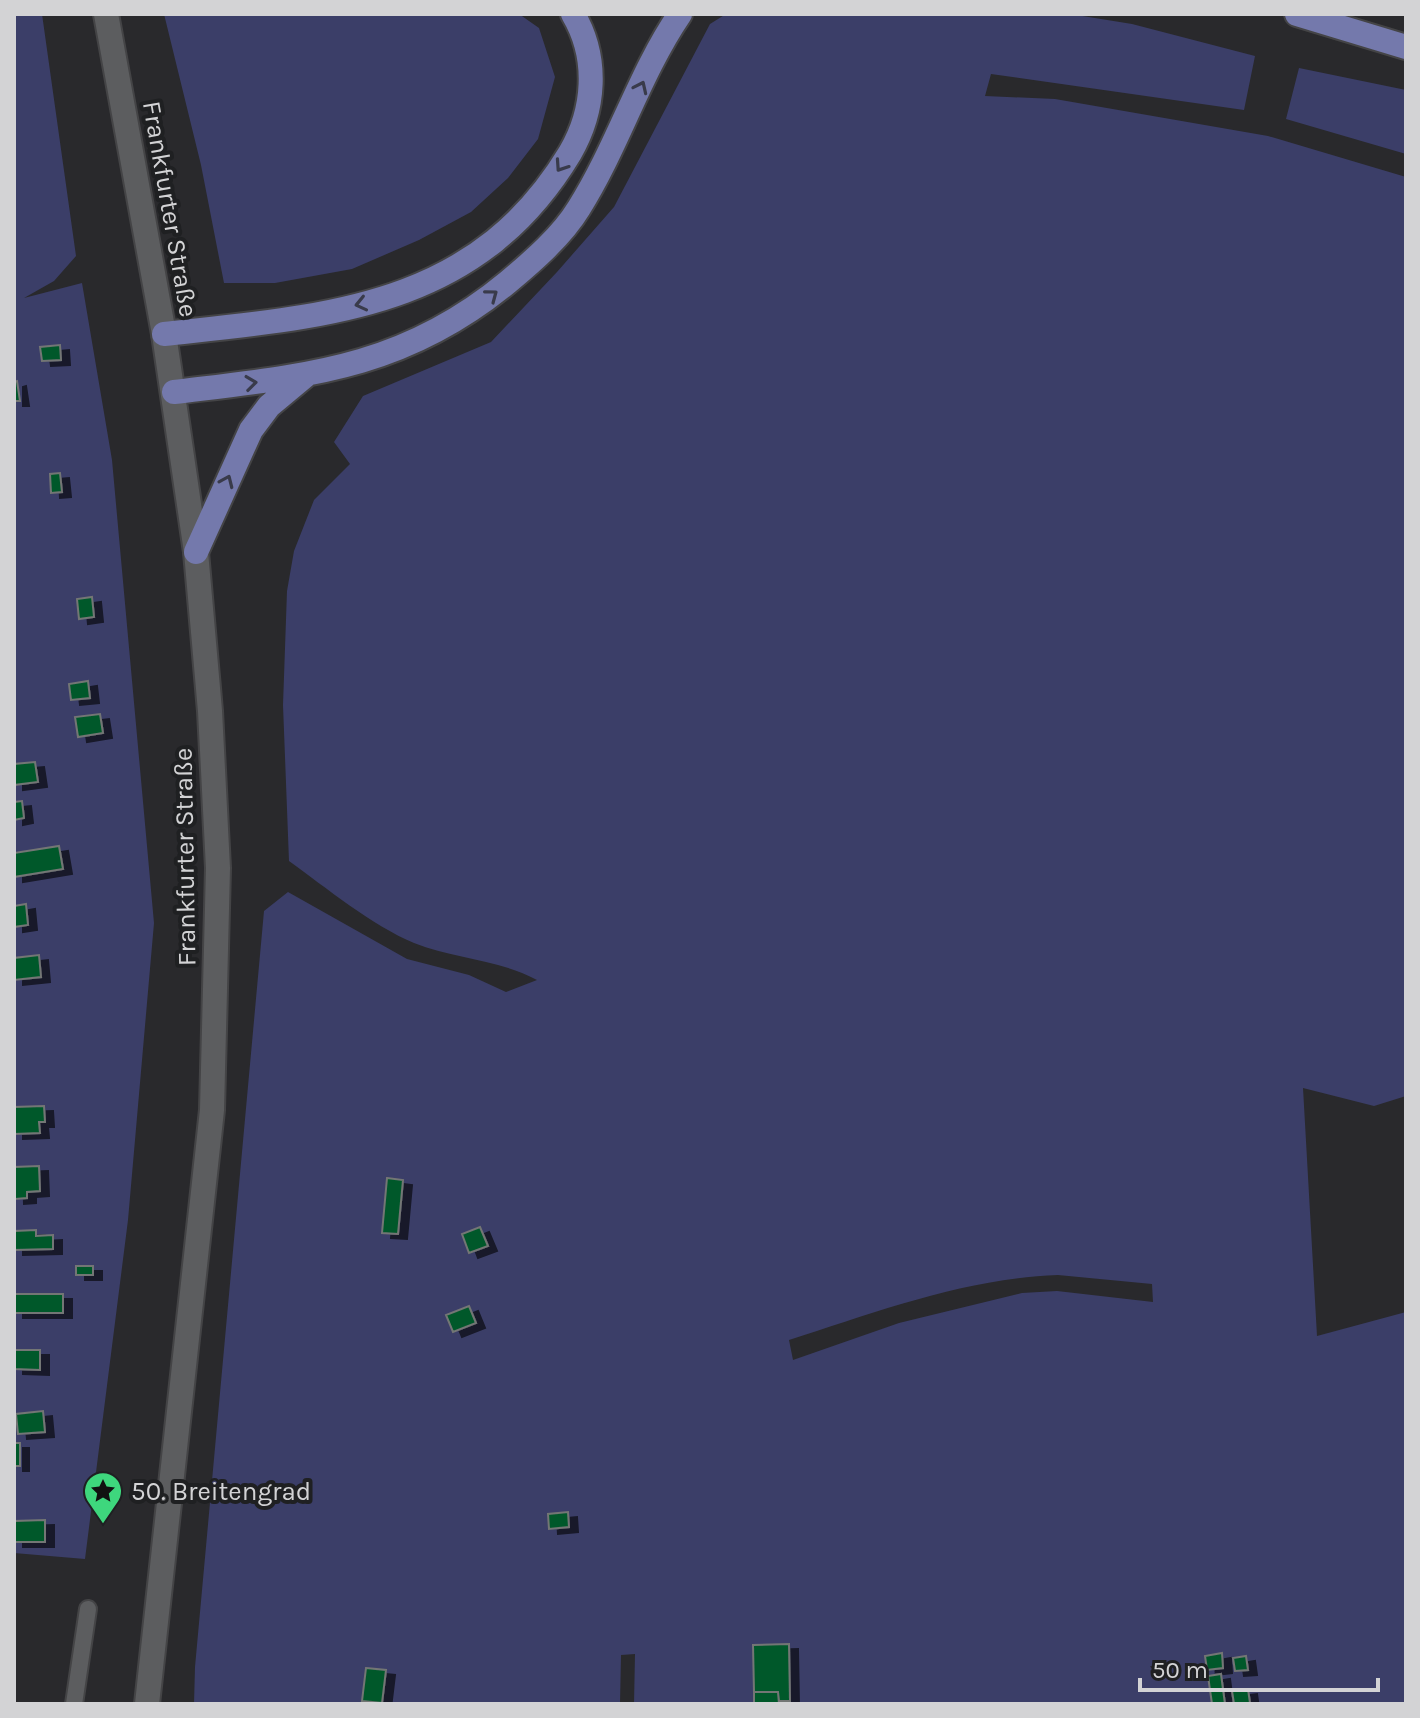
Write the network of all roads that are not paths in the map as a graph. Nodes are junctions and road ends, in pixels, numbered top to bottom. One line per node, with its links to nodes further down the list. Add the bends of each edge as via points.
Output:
1 (106, 14): 6 (main road, Frankfurter Straße)
2 (573, 14): 6 (main road, one-way to 6, via 589,57 588,115 561,168 497,241 435,280 393,297 292,320)
3 (680, 14): 7 (main road, one-way to 3, via 416,341 489,298 523,269 578,210)
4 (1302, 15): 5 (main road)
5 (1406, 47)
6 (164, 334): 8 (main road, Frankfurter Straße)
7 (305, 376): 8 (main road, one-way to 7); 9 (main road, one-way to 7, via 251,430 269,406)
8 (174, 392): 9 (main road, Frankfurter Straße)
9 (196, 552): 12 (main road, Frankfurter Straße, via 218,868 212,1110)
10 (88, 1609): 11 (lane)
11 (74, 1704)
12 (147, 1704)

